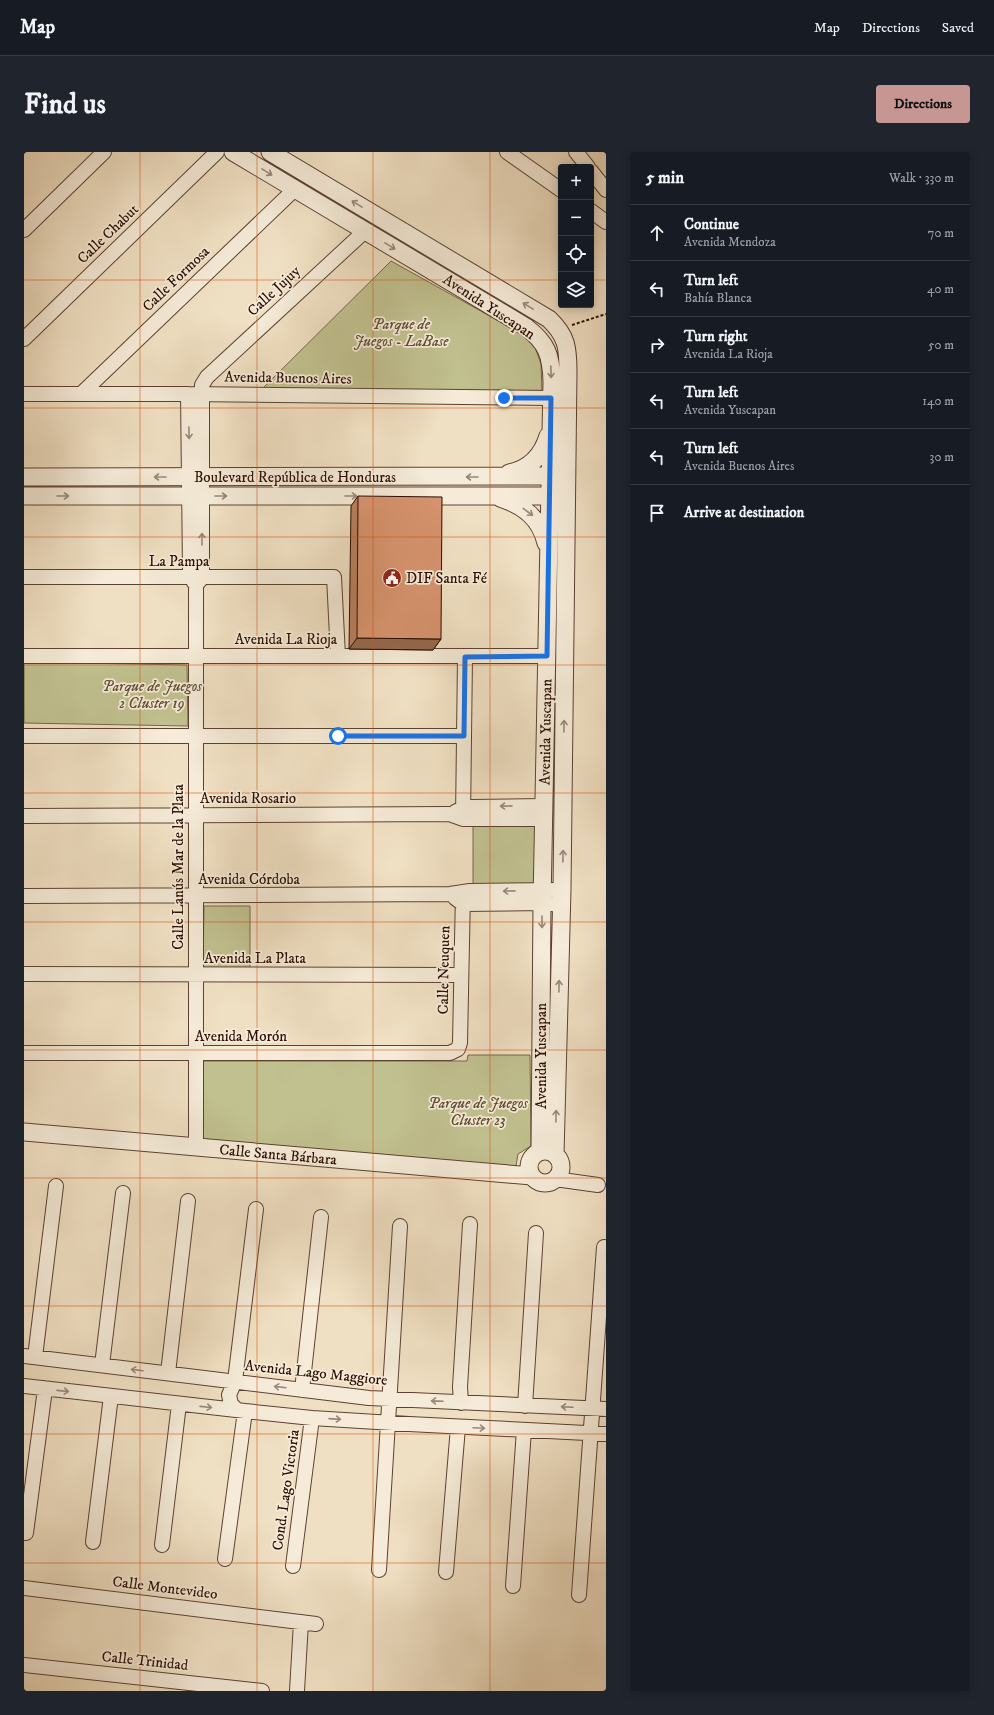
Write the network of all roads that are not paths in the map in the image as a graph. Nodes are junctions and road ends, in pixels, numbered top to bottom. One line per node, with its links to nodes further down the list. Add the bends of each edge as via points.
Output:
1 (104, 152): 14 (street)
2 (217, 152): 16 (street, Calle Chabut)
3 (233, 152): 10 (street, Avenida Yuscapan, one-way to 10)
4 (270, 152): 23 (street, Avenida Yuscapan, one-way to 4, via 568,356 566,342 560,329 536,311)
5 (507, 152): 9 (street)
6 (576, 152): 7 (street)
7 (586, 164)
8 (594, 175): 11 (street)
9 (558, 188)
10 (295, 189): 15 (street, Avenida Yuscapan); 19 (street, Calle Formosa)
11 (606, 190)
12 (594, 214): 13 (street)
13 (606, 222)
14 (24, 230)
15 (365, 231): 17 (street, Calle Jujuy); 21 (street, Avenida Yuscapan, one-way to 21, via 526,327 538,337 547,350 551,366)
16 (24, 340)
17 (206, 377): 20 (street, Calle Lanús Mar de la Plata)
18 (24, 394): 19 (street, Avenida Buenos Aires)
19 (82, 394): 20 (street, Avenida Buenos Aires)
20 (195, 394): 21 (street, Avenida Buenos Aires); 25 (street, Calle Lanús Mar de la Plata)
21 (551, 398): 22 (street, Avenida Yuscapan)
22 (551, 429): 23 (street, Avenida Yuscapan); 26 (street, via 540,457 530,466 518,472)
23 (558, 476): 26 (street, Boulevard República de Honduras); 30 (street, Avenida Yuscapan)
24 (24, 477): 25 (street, Boulevard República de Honduras, one-way to 24)
25 (196, 477): 26 (street, Boulevard República de Honduras, one-way to 25); 28 (street, Calle Lanús Mar de la Plata)
26 (492, 477)
27 (24, 496): 28 (street, Boulevard República de Honduras, one-way to 28)
28 (196, 496): 29 (street, Boulevard República de Honduras, one-way to 29); 33 (street, Calle Lanús Mar de la Plata)
29 (493, 496): 30 (street, Boulevard República de Honduras); 31 (street, one-way to 31, via 513,502 537,520 544,533)
30 (558, 496): 31 (street, Avenida Yuscapan); 50 (street, Avenida Yuscapan, one-way to 30)
31 (549, 556): 37 (street, Avenida Yuscapan)
32 (24, 577): 33 (street, La Pampa)
33 (196, 580): 35 (street, Calle Lanús Mar de la Plata); 36 (street, La Pampa, via 334,577)
34 (24, 656): 35 (street, Avenida La Rioja)
35 (196, 656): 36 (street, Avenida La Rioja); 40 (street, Calle Lanús Mar de la Plata)
36 (338, 656): 38 (street, Avenida La Rioja)
37 (547, 656): 38 (street, Avenida La Rioja); 42 (street, Avenida Yuscapan)
38 (465, 657): 41 (street)
39 (24, 736): 40 (street)
40 (196, 736): 41 (street); 44 (street, Calle Lanús Mar de la Plata)
41 (464, 736): 43 (street)
42 (545, 812): 43 (street, Avenida Rosario); 49 (street, Avenida Yuscapan)
43 (463, 814): 44 (street, Avenida Rosario)
44 (196, 815): 45 (street, Avenida Rosario); 47 (street, Calle Lanús Mar de la Plata)
45 (24, 816)
46 (24, 896): 47 (street, Avenida Córdoba)
47 (195, 896): 48 (street, Avenida Córdoba); 52 (street, Calle Lanús Mar de la Plata)
48 (459, 897): 49 (street, Avenida Córdoba); 53 (street, Calle Neuquen)
49 (542, 897): 50 (street, Avenida Córdoba); 59 (street, Avenida Yuscapan, one-way to 59)
50 (562, 898): 59 (street, Avenida Yuscapan, one-way to 50)
51 (24, 974): 52 (street, Avenida La Plata)
52 (195, 975): 53 (street, Avenida La Plata); 56 (street, Calle Lanús Mar de la Plata)
53 (462, 975): 54 (street, Calle Neuquen)
54 (458, 1049): 56 (street, Avenida Morón, via 450,1053)
55 (24, 1053): 56 (street, Avenida Morón)
56 (195, 1053): 58 (street, Calle Lanús Mar de la Plata)
57 (24, 1132): 58 (street, Calle Santa Bárbara)
58 (196, 1148): 60 (street, Calle Santa Bárbara)
59 (548, 1154): 60 (street, via 536,1154 529,1162); 61 (street, via 560,1164)
60 (532, 1176): 61 (street, via 540,1182 551,1182)
61 (555, 1179): 62 (street)
62 (598, 1185)
63 (56, 1186): 72 (street)
64 (123, 1194): 73 (street)
65 (188, 1201): 74 (street)
66 (256, 1209): 75 (street)
67 (321, 1217): 78 (street)
68 (470, 1224): 81 (street)
69 (400, 1226): 80 (street)
70 (536, 1233): 83 (street)
71 (604, 1247): 84 (street)
72 (30, 1357): 73 (street, Avenida Lago Maggiore)
73 (102, 1365): 74 (street, Avenida Lago Maggiore, one-way to 73)
74 (168, 1373): 75 (street, Avenida Lago Maggiore)
75 (235, 1382): 78 (street, Avenida Lago Maggiore, one-way to 75); 85 (street, via 228,1395 231,1404)
76 (24, 1386): 77 (street)
77 (45, 1389): 79 (street, one-way to 79); 92 (street)
78 (302, 1390): 80 (street, Avenida Lago Maggiore)
79 (111, 1396): 82 (street); 93 (street)
80 (390, 1399): 81 (street, Avenida Lago Maggiore, one-way to 80); 87 (street)
81 (461, 1402): 83 (street, Avenida Lago Maggiore)
82 (179, 1404): 85 (street, one-way to 85); 94 (street)
83 (525, 1406): 84 (street, Avenida Lago Maggiore, one-way to 83)
84 (600, 1409): 90 (street)
85 (241, 1411): 86 (street); 95 (street)
86 (312, 1418): 87 (street, one-way to 87); 96 (street, Cond. Lago Victoria)
87 (389, 1423): 88 (street); 97 (street)
88 (458, 1426): 89 (street, one-way to 89); 98 (street)
89 (524, 1430): 90 (street); 99 (street)
90 (591, 1432): 91 (street); 101 (street)
91 (606, 1434)
92 (26, 1532)
93 (94, 1542)
94 (162, 1545)
95 (225, 1559)
96 (293, 1566)
97 (379, 1570)
98 (446, 1572)
99 (513, 1586)
100 (24, 1588): 102 (street, Calle Montevideo)
101 (579, 1595)
102 (301, 1622): 103 (street, Calle Montevideo); 106 (street)
103 (316, 1624)
104 (24, 1664): 105 (street, Calle Trinidad)
105 (262, 1691)
106 (297, 1691)

